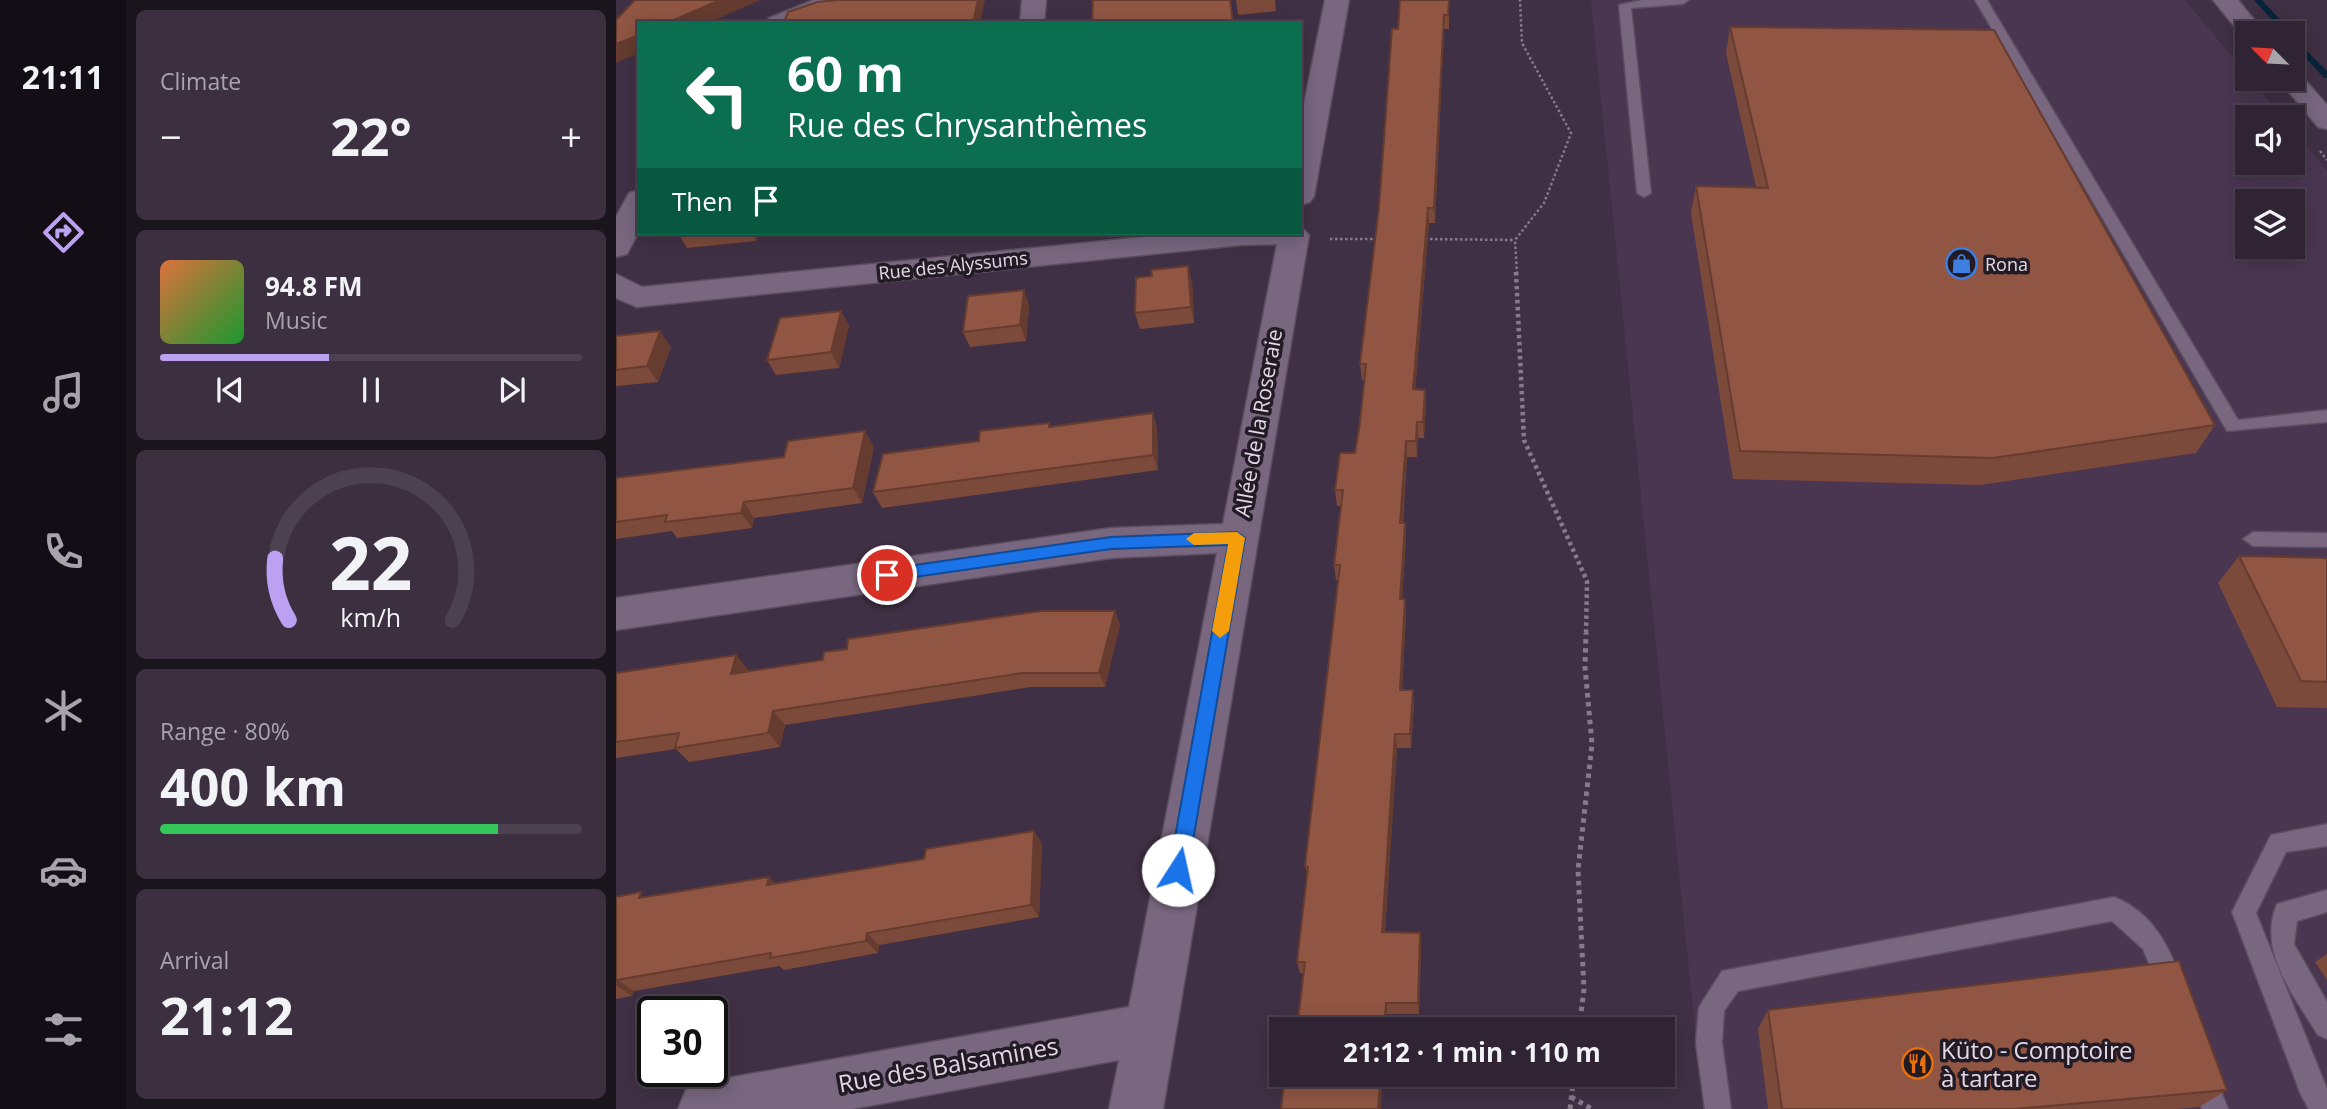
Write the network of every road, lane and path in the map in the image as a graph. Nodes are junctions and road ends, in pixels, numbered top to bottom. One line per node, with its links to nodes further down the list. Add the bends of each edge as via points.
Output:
1 (892, 0): 8 (street, via 818,6)
2 (1034, 0): 9 (street)
3 (1337, 0): 11 (street, Allée de la Roseraie)
4 (1520, 0): 23 (path, via 1522,43 1571,133 1537,219)
5 (1683, 0): 16 (lane, via 1625,5)
6 (1981, 0): 26 (lane, via 2233,427)
7 (2225, 0): 10 (street)
8 (782, 21)
9 (1032, 21)
10 (2243, 21)
11 (1330, 37): 12 (street); 15 (street, Allée de la Roseraie)
12 (1302, 40)
13 (2301, 91): 14 (street)
14 (2327, 121)
15 (1302, 189)
16 (1644, 193)
17 (637, 203): 24 (street)
18 (1302, 224): 21 (path, via 1327,239)
19 (1245, 235): 25 (street, Rue des Alyssums, via 637,297)
20 (1293, 235): 27 (street, Allée de la Roseraie)
21 (1382, 239)
22 (1423, 239): 23 (path)
23 (1515, 240): 34 (path, via 1524,440 1587,581 1585,667 1592,744 1578,870 1584,989)
24 (616, 248)
25 (616, 284)
26 (2327, 416)
27 (1237, 538): 30 (street, via 1111,543); 36 (street, Allée de la Roseraie)
28 (2253, 539): 29 (lane)
29 (2327, 540)
30 (616, 614)
31 (2327, 835): 40 (lane, via 2279,843 2244,912 2314,1094)
32 (2327, 901): 35 (lane, via 2286,912 2282,944)
33 (2178, 1004): 45 (lane, via 2159,951 2146,931 2114,909 1731,980 1712,1007 1709,1043)
34 (1580, 1017)
35 (2327, 1026)
36 (1150, 1029): 41 (street, Rue des Balsamines); 42 (street, Allée de la Roseraie)
37 (2196, 1056): 46 (lane)
38 (1572, 1087): 39 (path)
39 (1571, 1097): 43 (path); 44 (path)
40 (2327, 1108)
41 (705, 1109)
42 (1136, 1109)
43 (1570, 1109)
44 (1592, 1109)
45 (1718, 1109)
46 (2215, 1109)

